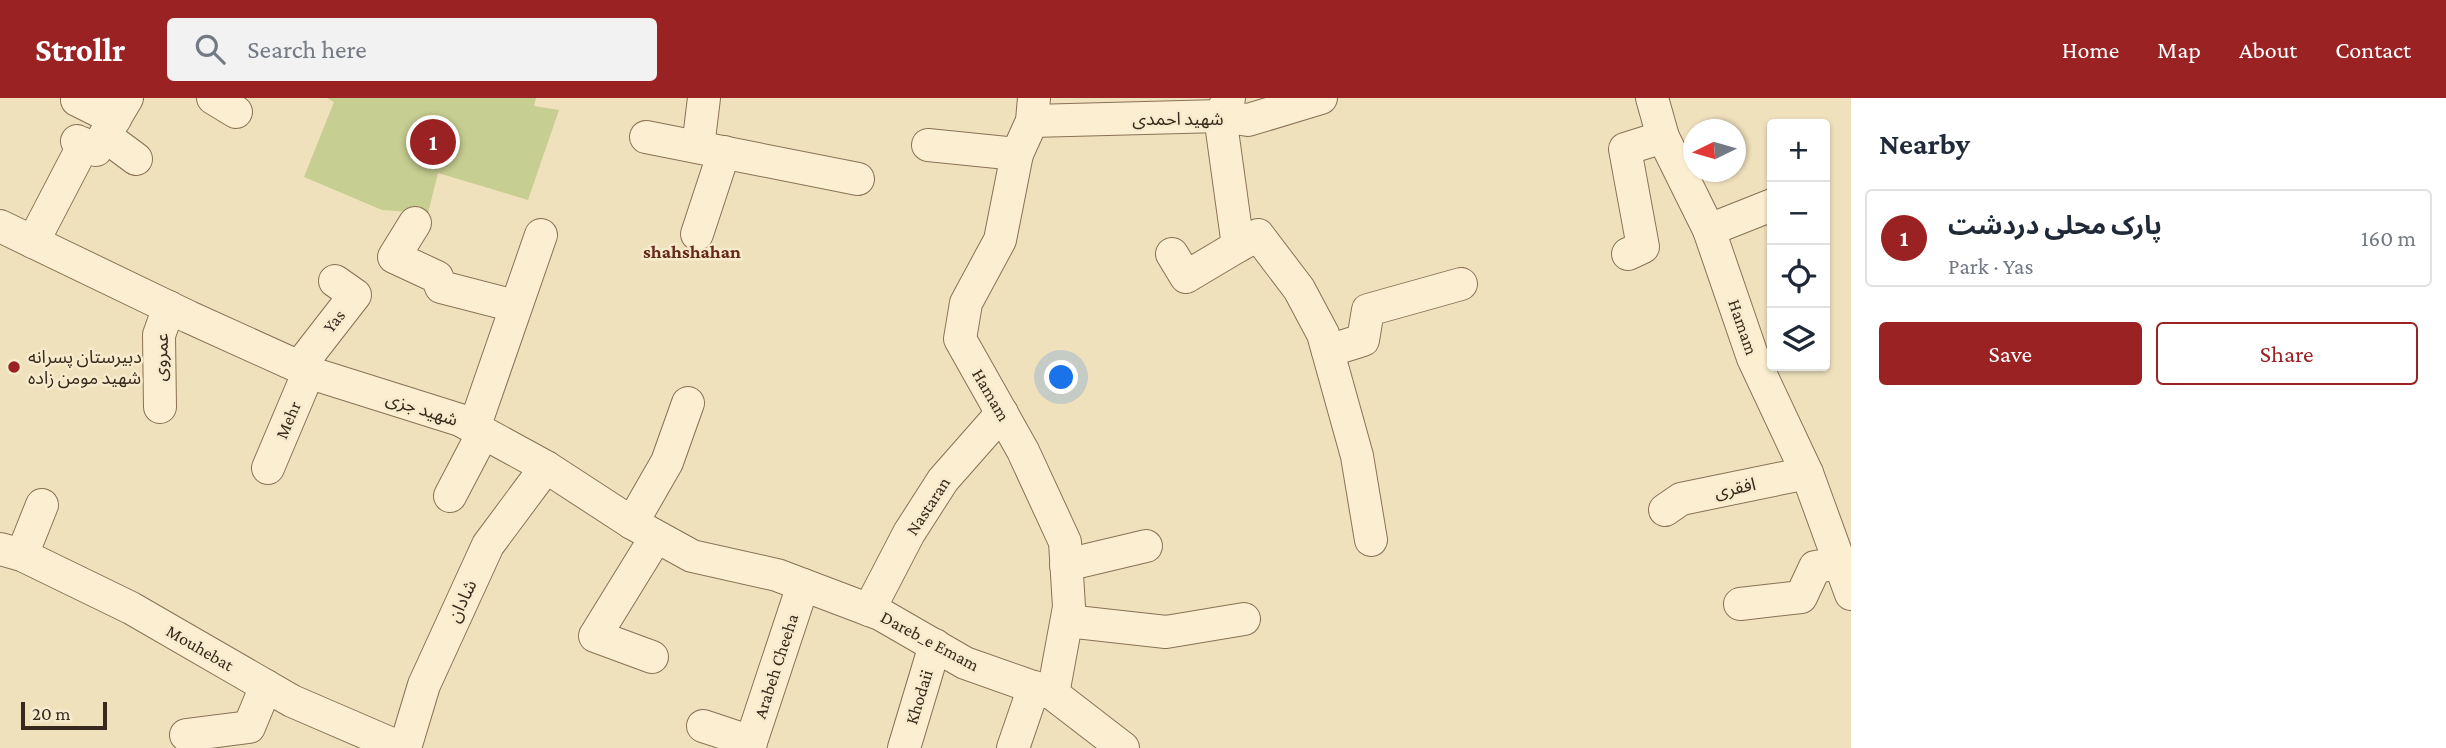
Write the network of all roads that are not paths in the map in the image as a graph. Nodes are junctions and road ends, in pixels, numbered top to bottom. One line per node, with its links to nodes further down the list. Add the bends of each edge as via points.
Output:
1 (704, 98): 11 (street)
2 (1321, 98): 5 (street, شهید احمدی, via 1248,120)
3 (1652, 98): 9 (street, Hamam)
4 (77, 100): 7 (street)
5 (1224, 107): 6 (street, شهید احمدی); 22 (street)
6 (1033, 109): 12 (street, Hamam)
7 (101, 128): 13 (street); 21 (street)
8 (646, 137): 11 (street)
9 (1663, 137): 18 (street, Hamam); 24 (street, via 1625,149 1643,247)
10 (928, 145): 12 (street)
11 (711, 150): 14 (street); 19 (street)
12 (1017, 154): 34 (street, Hamam, via 1000,240 966,303 960,340)
13 (136, 159)
14 (858, 179)
15 (1767, 207): 18 (street)
16 (415, 223): 28 (street, via 394,257 437,277 441,287)
17 (0, 226): 21 (street, شهید جزی)
18 (1709, 230): 30 (street, Hamam)
19 (697, 234)
20 (541, 235): 28 (street)
21 (33, 242): 27 (street, شهید جزی)
22 (1238, 246): 23 (street, via 1186,277); 29 (street, via 1258,235 1299,289)
23 (1172, 254)
24 (1628, 254)
25 (335, 281): 31 (street, Yas, via 355,295)
26 (1461, 284): 29 (street, via 1368,310 1363,340)
27 (169, 307): 31 (street, شهید جزی); 33 (street, عمروی, via 159,335)
28 (518, 327): 35 (street)
29 (1328, 351): 43 (street, via 1357,456)
30 (1763, 355): 38 (street, Hamam)
31 (304, 369): 35 (street, شهید جزی, via 460,420); 37 (street, Mehr)
32 (688, 403): 42 (street)
33 (160, 407)
34 (1002, 413): 47 (street, Hamam, via 1065,542); 51 (street, Nastaran, via 943,480)
35 (479, 431): 36 (street, شهید جزی); 39 (street)
36 (546, 467): 42 (street, شهید جزی); 61 (street, شادان, via 488,545)
37 (268, 468)
38 (1807, 473): 41 (street, افقری, via 1681,499); 46 (street, Hamam)
39 (450, 496)
40 (42, 505): 45 (street)
41 (1665, 510)
42 (644, 530): 48 (street, شهید جزی, via 692,556); 55 (street, via 595,636)
43 (1371, 540)
44 (1146, 546): 47 (street)
45 (11, 552): 56 (street, Mouhebat, via 131,608)
46 (1841, 563): 49 (street, Hamam); 50 (street, via 1815,567 1801,597)
47 (1066, 565): 53 (street, Hamam)
48 (803, 585): 51 (street, Dareb_e Emam); 60 (street, Arabeh Cheeha)
49 (1851, 594)
50 (1740, 604)
51 (869, 610): 54 (street, Dareb_e Emam)
52 (1244, 619): 53 (street, via 1166,632)
53 (1067, 621): 57 (street, Hamam)
54 (935, 646): 57 (street, Dareb_e Emam, via 965,663); 62 (street, Khodaii)
55 (652, 657)
56 (266, 686): 59 (street, via 249,727); 61 (street, Mouhebat)
57 (1043, 690): 63 (street, Hamam); 64 (street, Dareb_e Emam)
58 (704, 726): 60 (street)
59 (186, 735)
60 (750, 745)
61 (392, 746)
62 (904, 748)
63 (1013, 748)
64 (1123, 748)

